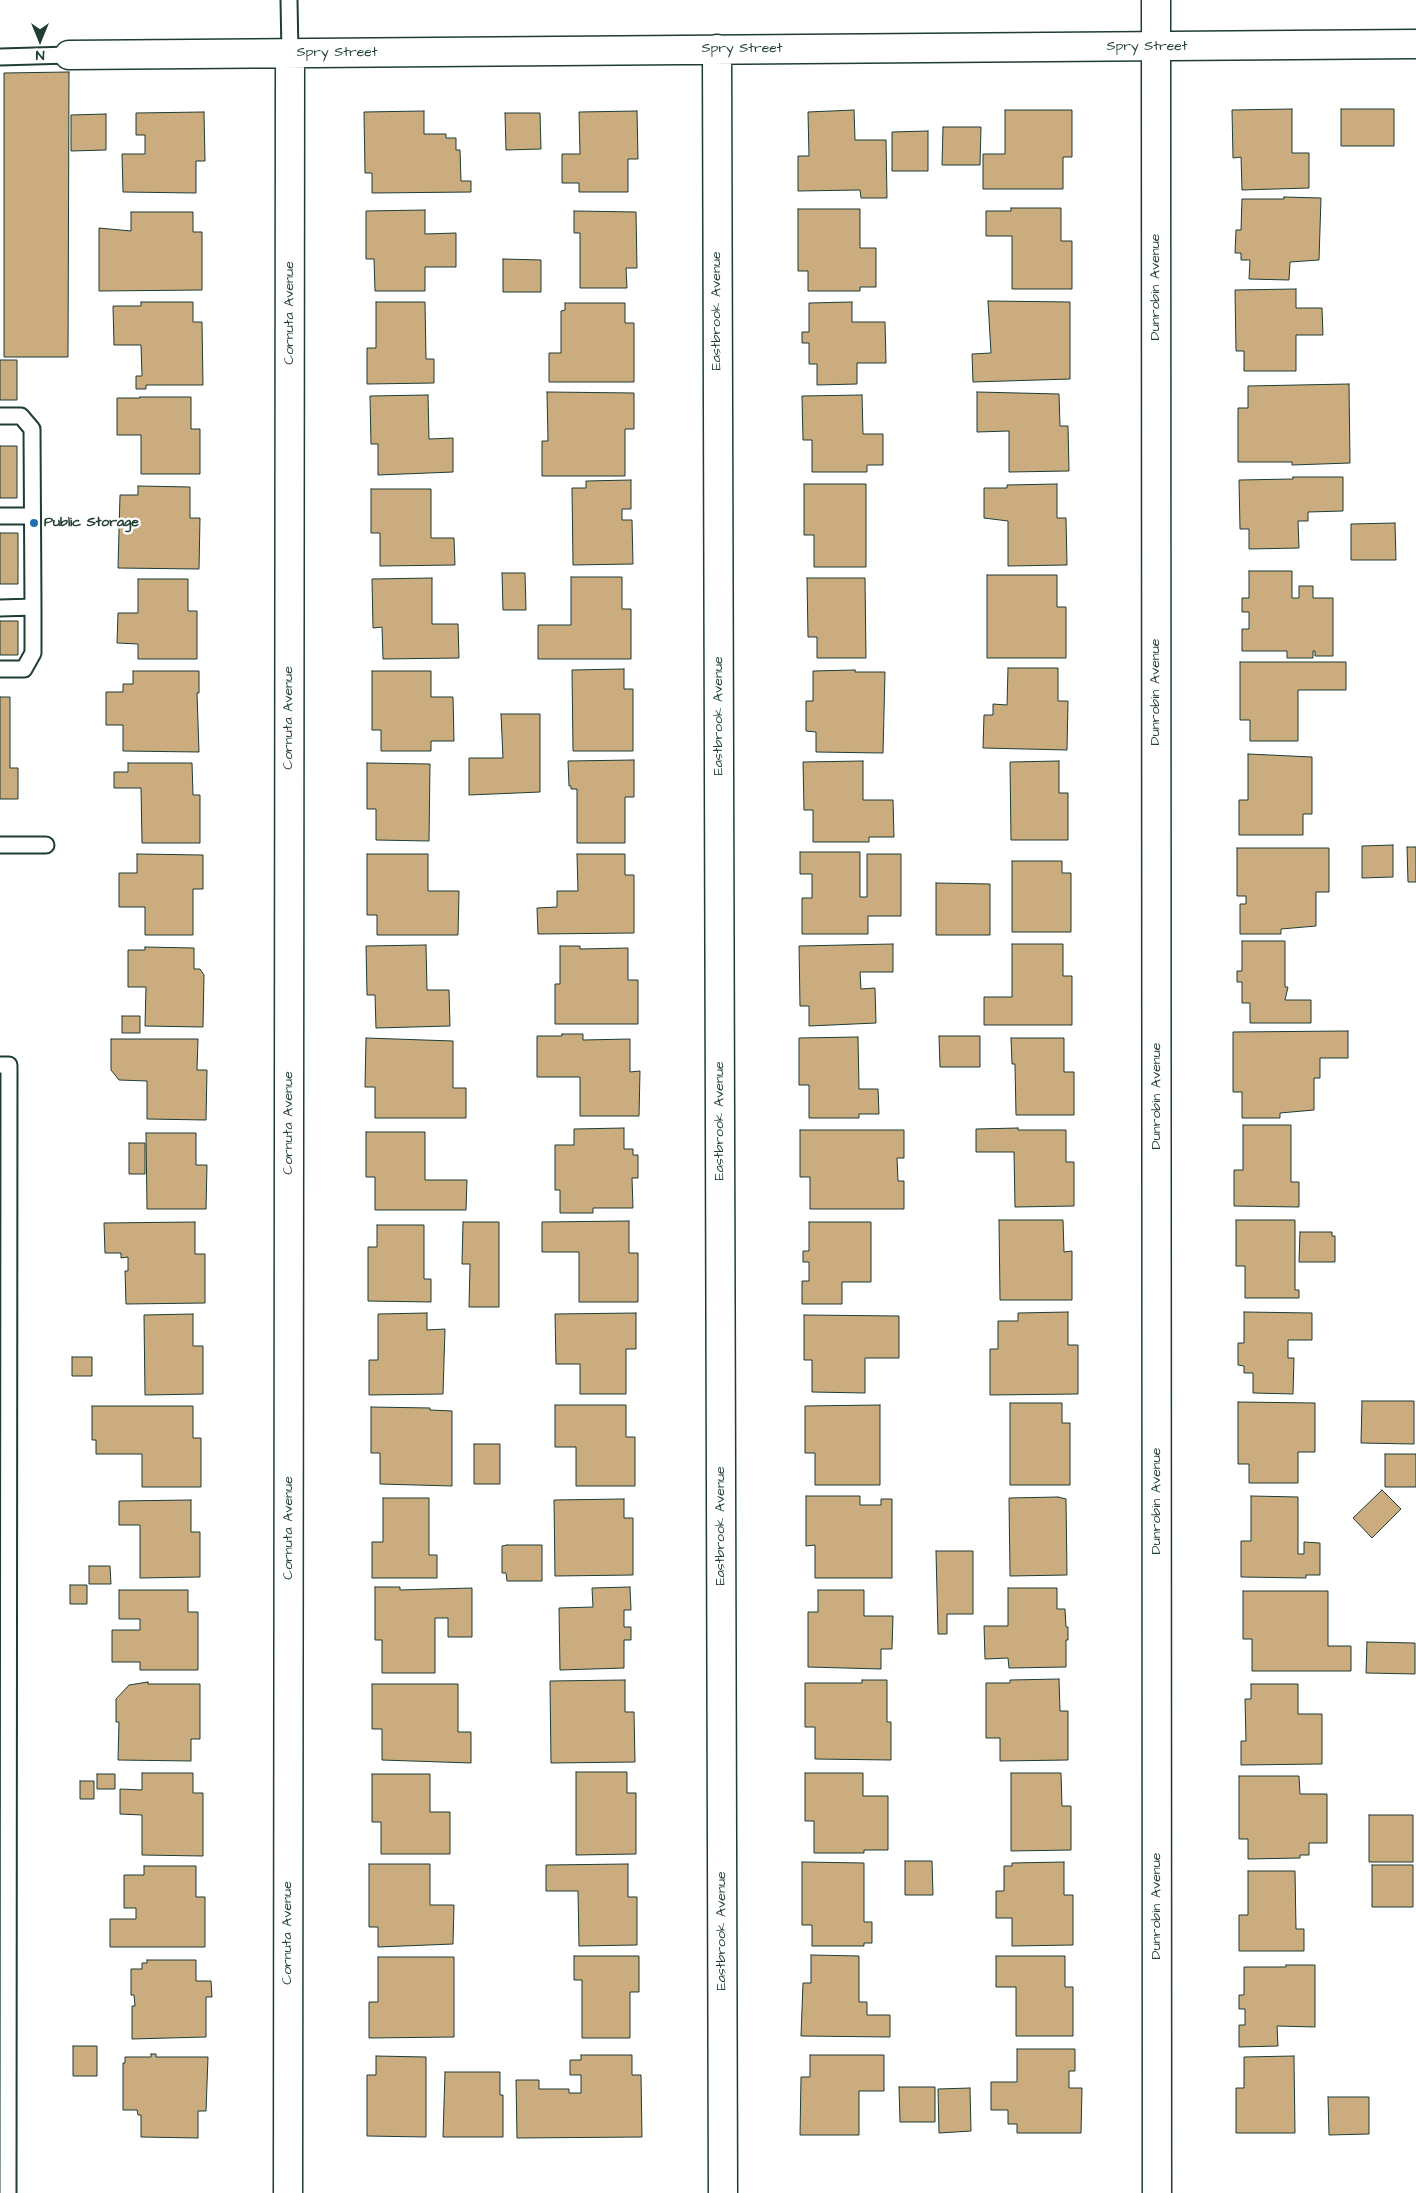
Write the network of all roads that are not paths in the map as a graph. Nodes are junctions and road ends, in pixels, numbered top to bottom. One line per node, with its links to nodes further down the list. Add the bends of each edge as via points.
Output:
1 (289, 0): 6 (lane)
2 (1156, 0): 4 (street, Dunrobin Avenue)
3 (1416, 44): 4 (street, Spry Street)
4 (1156, 46): 5 (street, Spry Street); 24 (street, Dunrobin Avenue)
5 (717, 50): 6 (street, Spry Street); 23 (street, Eastbrook Avenue)
6 (290, 53): 7 (street, Spry Street); 22 (street, Cornuta Avenue)
7 (69, 55): 8 (lane)
8 (0, 57)
9 (0, 416): 11 (lane, via 21,416 32,429)
10 (0, 516): 11 (lane)
11 (32, 516): 12 (lane)
12 (33, 607): 13 (lane); 14 (lane, via 33,653 24,669)
13 (0, 608)
14 (0, 669)
15 (0, 845): 16 (lane)
16 (46, 845)
17 (0, 1065): 18 (lane, via 10,1065)
18 (5, 1311): 19 (lane)
19 (4, 1814): 20 (lane)
20 (4, 2131): 21 (lane)
21 (8, 2193)
22 (288, 2193)
23 (723, 2193)
24 (1157, 2193)

